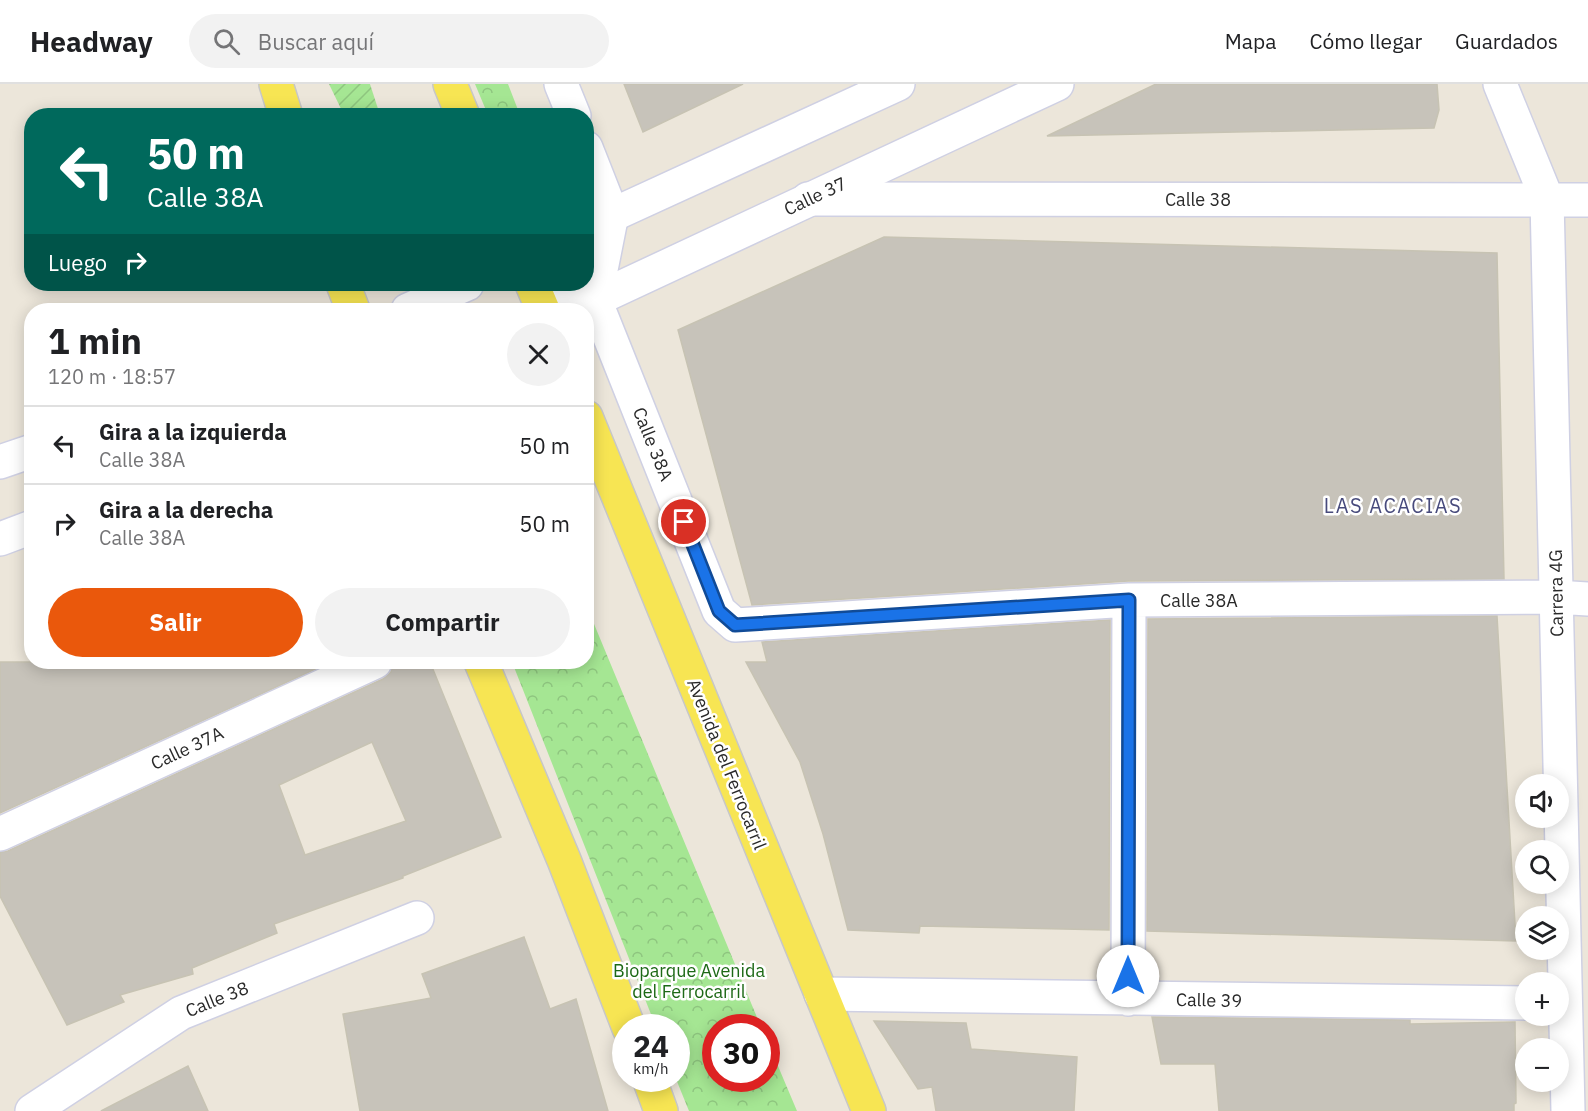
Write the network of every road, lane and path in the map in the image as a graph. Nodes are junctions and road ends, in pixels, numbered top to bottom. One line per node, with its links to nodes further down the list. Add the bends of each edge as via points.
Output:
1 (276, 84): 7 (main road)
2 (450, 84): 8 (main road)
3 (561, 84): 9 (street)
4 (898, 84): 14 (street)
5 (1500, 84): 12 (street, Carrera 4G)
6 (1055, 85): 11 (street, Calle 37)
7 (284, 108)
8 (460, 108)
9 (571, 108)
10 (594, 192): 14 (street)
11 (808, 199): 12 (street, Calle 38); 18 (street, Calle 37)
12 (1547, 199): 13 (street, Calle 38); 26 (street, Carrera 4G)
13 (1588, 200)
14 (599, 220): 15 (street); 16 (street)
15 (594, 235)
16 (594, 241)
17 (451, 291): 19 (street)
18 (580, 298)
19 (424, 303)
20 (594, 330): 27 (street, Calle 38A, via 719,611 735,625)
21 (594, 437): 32 (main road, Avenida del Ferrocarril)
22 (24, 454): 23 (street)
23 (0, 462)
24 (24, 530): 25 (street)
25 (0, 539)
26 (1572, 598): 27 (street, Calle 38A); 35 (street, Carrera 4G)
27 (1129, 600): 33 (street)
28 (360, 669): 30 (street, Calle 37A)
29 (484, 669): 36 (main road)
30 (0, 834)
31 (417, 918): 38 (street, Calle 38, via 181,1013)
32 (821, 994): 33 (street, Calle 39); 40 (main road, Avenida del Ferrocarril)
33 (1128, 999): 34 (street, Calle 39)
34 (1515, 1003)
35 (1571, 1003): 41 (street, Carrera 4G)
36 (624, 1014)
37 (654, 1092): 39 (main road)
38 (32, 1111)
39 (661, 1111)
40 (868, 1111)
41 (1568, 1111)

